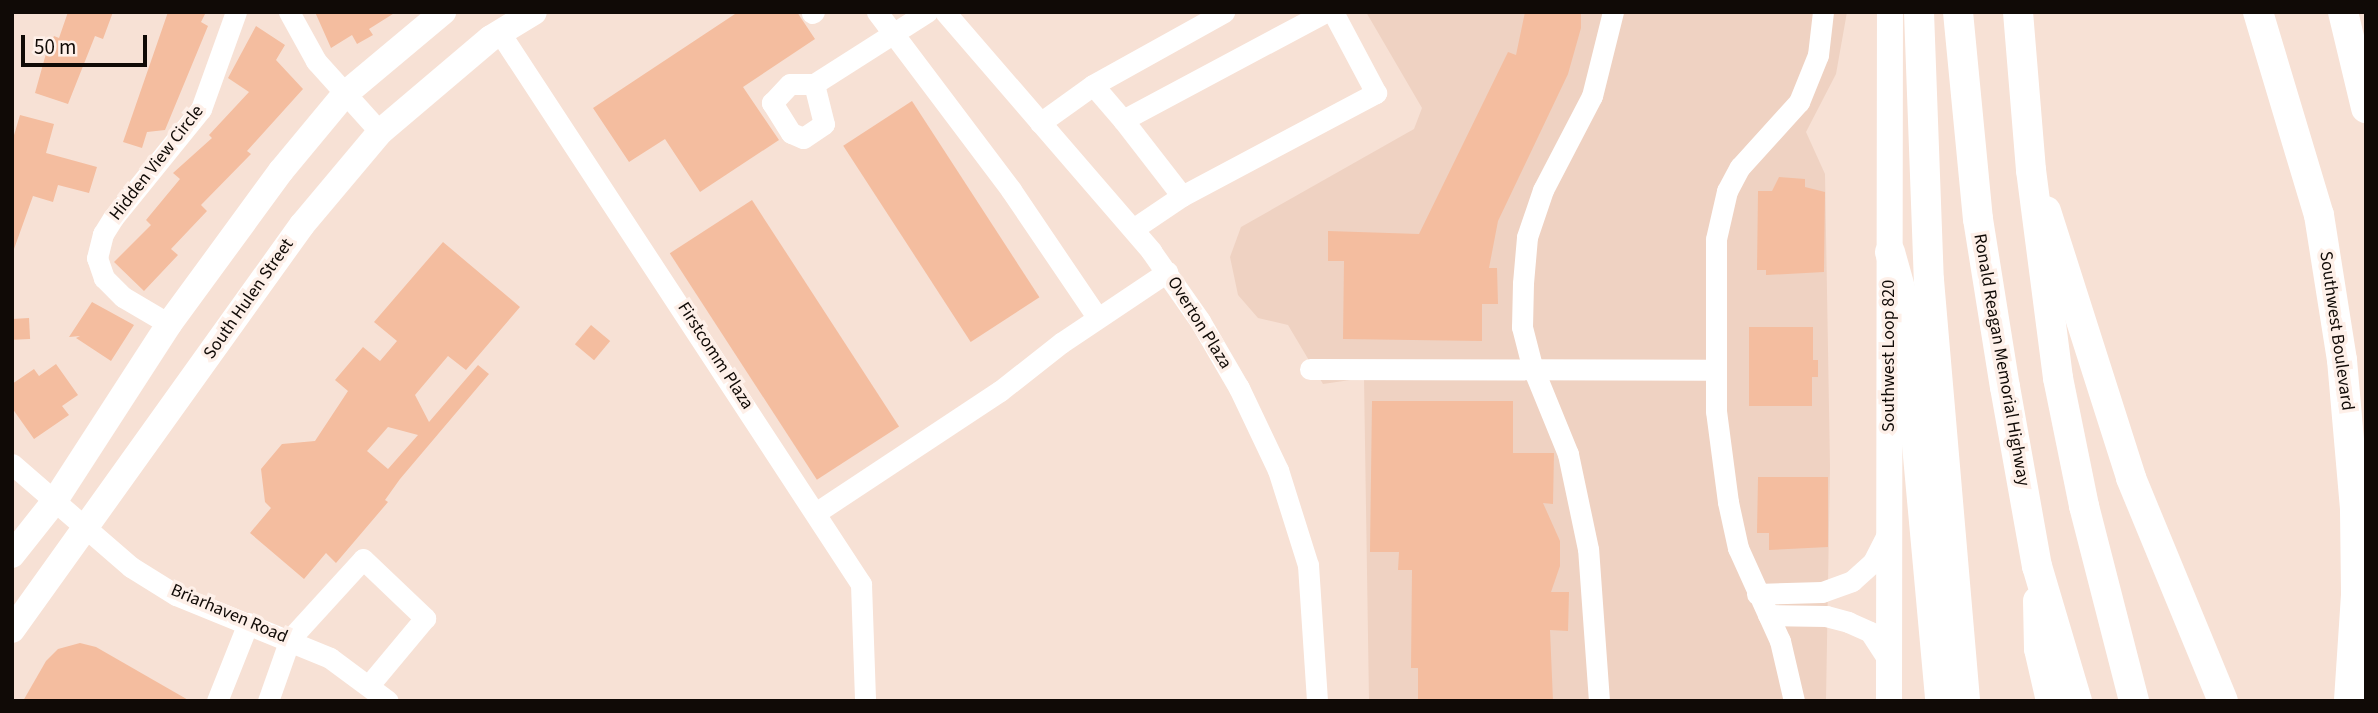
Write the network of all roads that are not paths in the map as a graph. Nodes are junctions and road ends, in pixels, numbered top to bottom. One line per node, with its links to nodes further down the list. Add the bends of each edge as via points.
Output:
1 (236, 12): 37 (street, Hidden View Circle, via 201,109 113,218 97,258 104,278 122,297)
2 (289, 12): 25 (street, via 316,61)
3 (443, 12): 25 (main road)
4 (534, 12): 21 (main road, South Hulen Street)
5 (877, 12): 20 (street)
6 (927, 12): 20 (street)
7 (944, 12): 28 (street, Overton Plaza)
8 (1224, 12): 24 (street)
9 (1325, 12): 27 (street)
10 (1334, 12): 31 (street, via 1376,93)
11 (1613, 12): 38 (street, via 1592,96 1543,190 1527,237 1522,327)
12 (1823, 12): 40 (street, via 1818,55 1799,102 1740,167 1727,191 1716,239)
13 (1890, 12): 34 (main road, Southwest Loop 820)
14 (1919, 12): 56 (highway)
15 (1958, 12): 48 (highway, Ronald Reagan Memorial Highway, via 1978,219)
16 (2018, 12): 30 (highway)
17 (2258, 12): 32 (highway, Southwest Boulevard)
18 (2343, 12): 26 (highway)
19 (2356, 12): 22 (main road)
20 (896, 32): 23 (street); 36 (street)
21 (500, 33): 29 (main road, South Hulen Street); 44 (street, Firstcomm Plaza)
22 (2366, 41)
23 (814, 84)
24 (1093, 85): 27 (street); 28 (street)
25 (345, 94): 29 (street); 37 (main road, via 281,171)
26 (2366, 108)
27 (1123, 120): 31 (street)
28 (1041, 123): 33 (street, Overton Plaza)
29 (380, 132): 45 (main road, South Hulen Street, via 302,225)
30 (2031, 170): 67 (highway, via 2058,378 2084,506); 68 (highway, via 2068,267 2131,478)
31 (1182, 196): 33 (street)
32 (2319, 215): 41 (highway, via 2342,270); 69 (highway, Southwest Boulevard, via 2353,459 2356,594)
33 (1133, 229): 35 (street, Overton Plaza)
34 (1890, 252): 46 (main road, Southwest Loop 820); 56 (highway, via 1904,302)
35 (1167, 272): 36 (street); 61 (street, Overton Plaza, via 1239,387 1278,470 1308,565)
36 (1097, 317): 44 (street, via 1000,391)
37 (169, 324): 43 (main road)
38 (1532, 366): 39 (street); 40 (street); 62 (street, via 1568,454 1588,549)
39 (1310, 369)
40 (1714, 370): 49 (street, via 1728,502 1738,548)
41 (2366, 381)
42 (12, 464): 43 (street, Briarhaven Road)
43 (54, 502): 45 (street, Briarhaven Road); 47 (main road)
44 (817, 512): 60 (street, Firstcomm Plaza, via 861,584)
45 (87, 528): 51 (street, Briarhaven Road, via 131,567 176,595); 52 (main road, South Hulen Street)
46 (1889, 531): 49 (street, via 1873,562 1852,581 1822,592); 54 (main road, Southwest Loop 820)
47 (12, 555)
48 (2037, 566): 65 (highway, via 2039,649); 66 (highway, Ronald Reagan Memorial Highway)
49 (1757, 594): 50 (street)
50 (1768, 615): 54 (street, via 1826,616 1848,622 1870,632); 63 (street)
51 (248, 623): 53 (street, Briarhaven Road); 57 (street)
52 (12, 630)
53 (290, 639): 55 (street, Briarhaven Road); 55 (street, via 363,559 425,618); 58 (street)
54 (1889, 661): 64 (main road, Southwest Loop 820)
55 (370, 684): 59 (street, Briarhaven Road)
56 (1948, 700)
57 (217, 701)
58 (268, 701)
59 (388, 701)
60 (865, 701)
61 (1317, 701)
62 (1599, 701)
63 (1794, 701)
64 (1889, 701)
65 (2051, 701)
66 (2077, 701)
67 (2134, 701)
68 (2223, 701)
69 (2349, 701)

